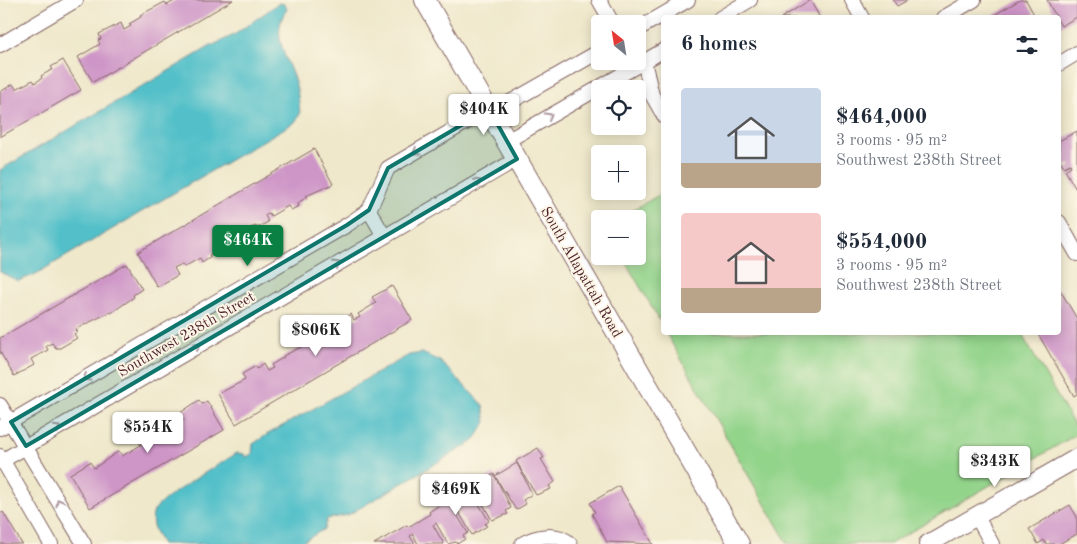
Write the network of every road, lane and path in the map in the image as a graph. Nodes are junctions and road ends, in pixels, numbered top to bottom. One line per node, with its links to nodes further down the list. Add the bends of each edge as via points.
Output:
1 (76, 0): 15 (street)
2 (425, 0): 23 (main road, South Allapattah Road)
3 (599, 0): 8 (street)
4 (688, 0): 9 (street)
5 (750, 0): 10 (street)
6 (852, 0): 11 (street)
7 (974, 0): 12 (street)
8 (608, 15)
9 (662, 15)
10 (725, 15)
11 (860, 15)
12 (948, 15)
13 (661, 16): 14 (street)
14 (646, 24)
15 (0, 45)
16 (661, 52): 19 (street)
17 (1077, 54): 20 (street)
18 (591, 56): 23 (street, Southwest 238th Street)
19 (646, 60)
20 (1061, 63)
21 (629, 70): 25 (street, one-way to 21)
22 (646, 70): 24 (street, via 652,95)
23 (490, 111): 25 (main road, South Allapattah Road); 27 (street, Southwest 238th Street, one-way to 27, via 388,168)
24 (661, 111)
25 (507, 141): 26 (main road, South Allapattah Road)
26 (517, 159): 29 (street, Southwest 238th Street, one-way to 26); 41 (main road, South Allapattah Road)
27 (369, 210): 29 (street); 32 (street, Southwest 238th Street, one-way to 32, via 347,226)
28 (1061, 226): 30 (street)
29 (384, 236): 33 (street, Southwest 238th Street, one-way to 29)
30 (1077, 254)
31 (0, 405): 32 (street)
32 (6, 425): 33 (street)
33 (26, 446): 35 (street, Southwest 238th Street); 38 (street, one-way to 33)
34 (1077, 458): 36 (street)
35 (1, 459): 37 (street)
36 (977, 517): 42 (street); 43 (street)
37 (51, 544)
38 (84, 544)
39 (522, 544): 40 (street, via 539,537 554,537)
40 (570, 544)
41 (739, 544)
42 (928, 544)
43 (992, 544)

